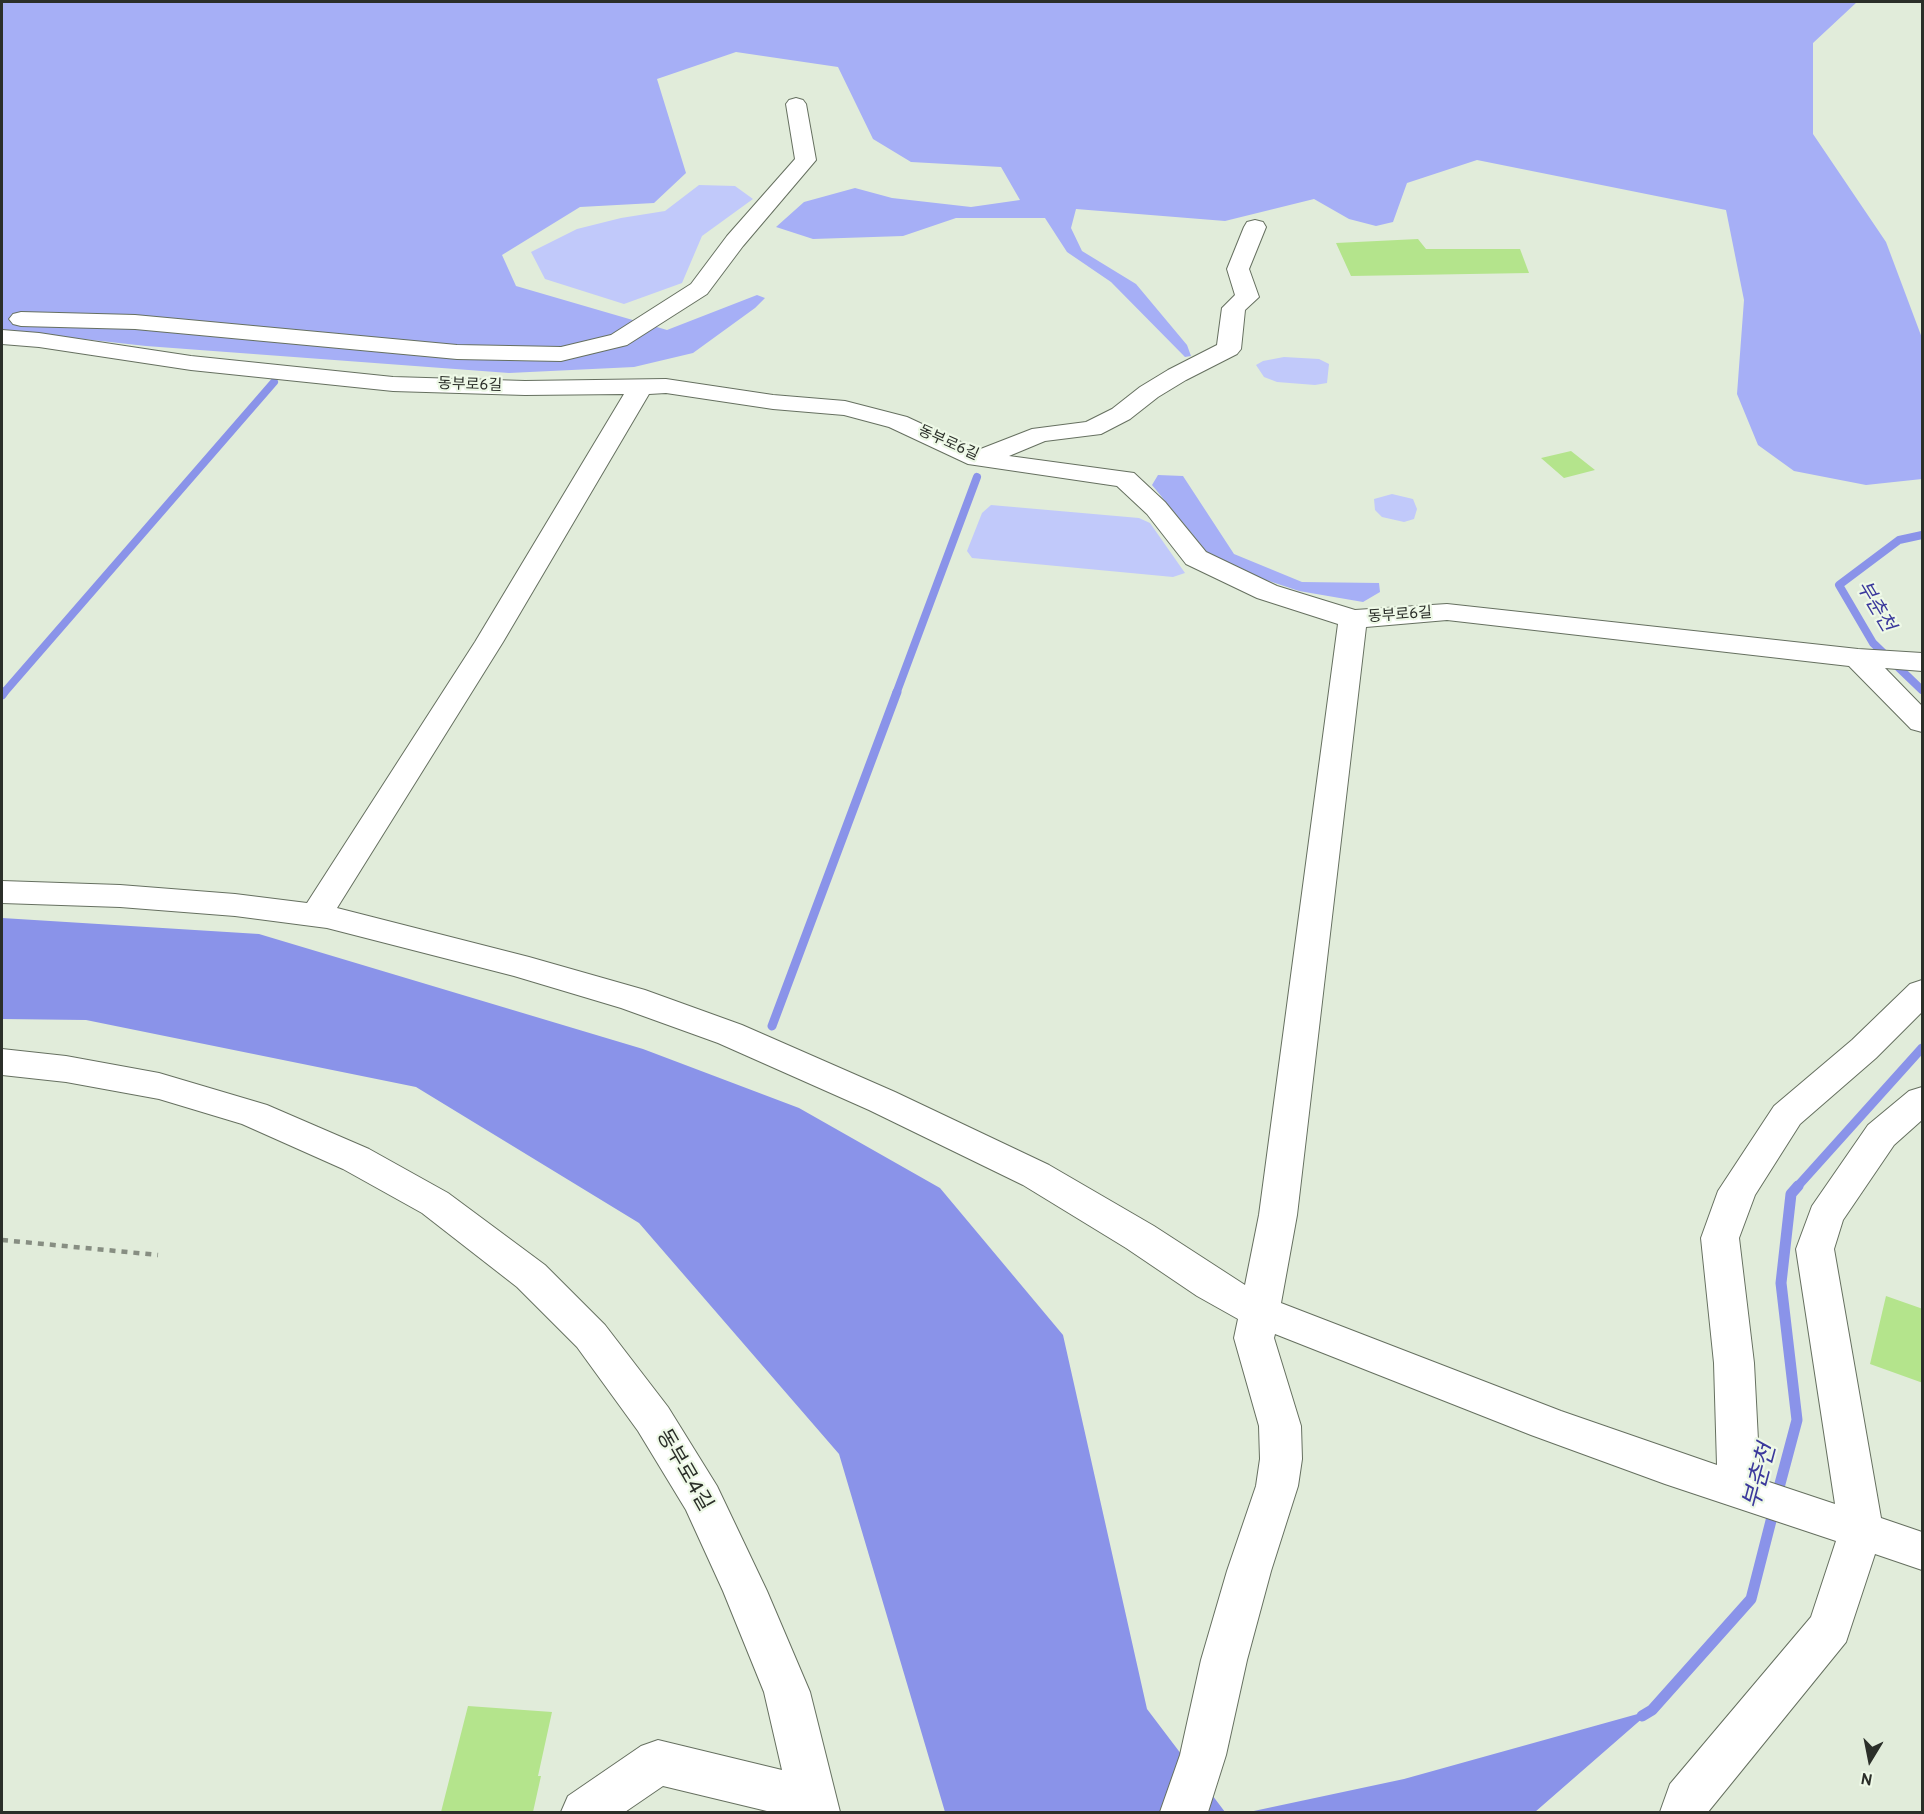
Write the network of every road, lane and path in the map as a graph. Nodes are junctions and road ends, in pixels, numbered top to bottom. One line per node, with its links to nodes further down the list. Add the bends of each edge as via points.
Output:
1 (796, 104): 3 (street, via 806,160 699,289 619,340 561,354 457,352 135,322)
2 (1255, 227): 6 (street, via 1238,269 1247,297 1234,308 1229,349 1177,375 1092,429 1041,434)
3 (2, 319)
4 (2, 337): 5 (street, 동부로6길, via 191,363 393,384)
5 (641, 386): 6 (street, 동부로6길, via 845,408 898,422); 12 (street, via 489,642)
6 (977, 459): 7 (street, 동부로6길, via 1125,479 1156,508 1196,558 1267,592)
7 (1353, 619): 8 (street, 동부로6길, via 1447,612); 18 (street, via 1278,1215)
8 (1858, 658): 9 (street, 동부로6길); 10 (street)
9 (1923, 662)
10 (1923, 723)
11 (2, 892): 12 (street, via 120,896)
12 (316, 916): 18 (street, via 517,965 633,999 730,1034 1036,1175)
13 (1923, 992): 19 (street, via 1788,1115 1737,1191 1720,1238 1734,1363)
14 (2, 1062): 22 (street, 동부로4길, via 159,1086 254,1114 356,1159 435,1203 531,1276 591,1336 653,1419 702,1499 787,1692)
15 (1923, 1100): 20 (street, via 1881,1135 1825,1216 1815,1249)
16 (2, 1240): 17 (path)
17 (158, 1255)
18 (1260, 1312): 19 (street, via 1546,1423); 24 (street, via 1254,1338 1280,1426 1278,1486 1249,1571 1203,1755)
19 (1739, 1491): 20 (street)
20 (1861, 1529): 21 (street); 25 (street, via 1830,1628 1688,1800)
21 (1923, 1551)
22 (815, 1806): 23 (street, via 658,1762)
23 (585, 1812)
24 (1184, 1812)
25 (1684, 1812)

